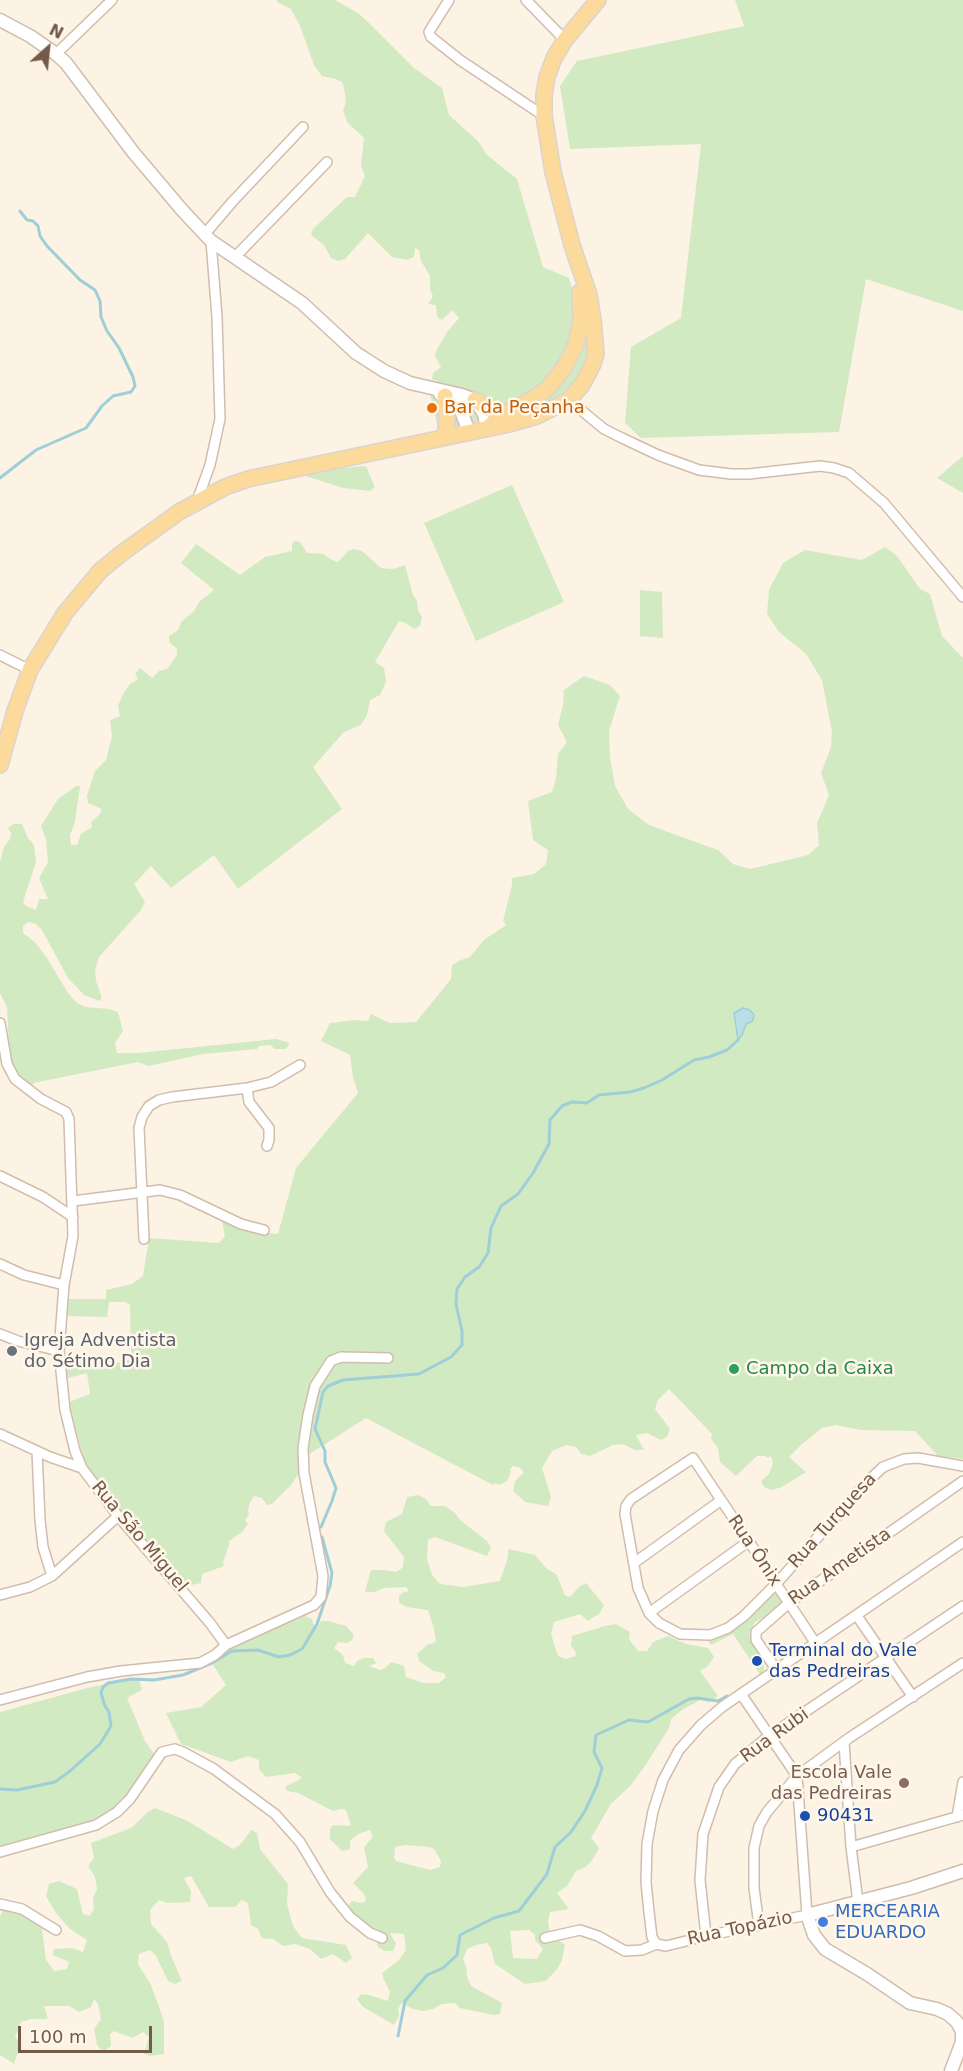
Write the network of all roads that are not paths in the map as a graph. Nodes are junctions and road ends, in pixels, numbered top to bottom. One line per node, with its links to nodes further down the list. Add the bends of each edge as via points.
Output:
1 (112, 0): 7 (street)
2 (449, 0): 8 (street, via 429,32 431,37)
3 (526, 0): 6 (street)
4 (598, 0): 6 (main road)
5 (0, 20): 7 (street)
6 (565, 40): 8 (main road, via 547,77)
7 (56, 54): 11 (street, via 133,152)
8 (544, 116): 12 (main road, via 553,172)
9 (303, 127): 11 (street, via 233,201)
10 (327, 162): 13 (street)
11 (208, 238): 13 (street); 22 (street, via 217,317 220,419)
12 (572, 245): 17 (main road, via 589,295 596,354 587,377); 18 (main road, via 580,293 581,320 576,344 547,389)
13 (235, 257): 14 (street, via 302,303 356,352 384,371)
14 (429, 388): 15 (street); 16 (street)
15 (444, 396): 20 (street, via 461,411); 21 (main road)
16 (475, 400): 18 (main road); 19 (street)
17 (569, 400): 19 (main road, via 537,416); 23 (street, via 613,434 699,470 749,474 820,466 849,473 884,503)
18 (502, 416): 19 (main road)
19 (488, 428): 20 (main road)
20 (469, 432): 21 (main road)
21 (445, 436): 22 (main road, via 248,479)
22 (197, 501): 25 (main road, via 100,572 65,612)
23 (963, 597)
24 (0, 655): 25 (street)
25 (30, 670): 26 (main road)
26 (3, 739): 27 (main road)
27 (0, 765)
28 (0, 1023): 34 (street, Rua São Miguel, via 7,1064 15,1079 69,1115)
29 (300, 1065): 30 (street, via 271,1082)
30 (247, 1088): 31 (street, via 249,1102 269,1128); 33 (street, via 172,1097 149,1106 139,1128)
31 (267, 1146)
32 (0, 1176): 35 (street, via 43,1197)
33 (141, 1192): 34 (street); 36 (street, via 160,1190 180,1195 241,1224); 37 (street)
34 (73, 1200): 35 (street, Rua São Miguel)
35 (72, 1217): 39 (street, Rua São Miguel, via 73,1236)
36 (264, 1230)
37 (144, 1239)
38 (0, 1264): 39 (street)
39 (64, 1285): 41 (street, Rua São Miguel)
40 (0, 1334): 41 (street)
41 (59, 1351): 46 (street, Rua São Miguel, via 68,1429)
42 (388, 1358): 61 (street, via 341,1357 331,1361 315,1386 303,1448 304,1473 322,1564 321,1597 308,1609)
43 (0, 1434): 44 (street)
44 (37, 1451): 46 (street); 53 (street, via 43,1547)
45 (963, 1466): 54 (street, Rua Turquesa, via 918,1458 883,1467)
46 (82, 1468): 49 (street, Rua São Miguel)
47 (963, 1481): 56 (street, Rua Ametista)
48 (720, 1501): 50 (street, Rua Ônix); 52 (street); 52 (street, Rua Ônix, via 693,1458 631,1499 625,1514)
49 (118, 1516): 53 (street); 61 (street, Rua São Miguel)
50 (749, 1541): 54 (street, Rua Ônix); 58 (street)
51 (963, 1542): 59 (street)
52 (634, 1563): 58 (street, via 638,1588)
53 (52, 1576): 55 (street)
54 (776, 1584): 56 (street, Rua Ônix); 58 (street, Rua Turquesa, via 736,1623 710,1635 680,1634)
55 (0, 1595)
56 (789, 1602): 60 (street, Rua Ônix); 64 (street, Rua Ametista, via 755,1635)
57 (963, 1606): 62 (street, Rua Rubi)
58 (649, 1613)
59 (857, 1616): 60 (street); 62 (street)
60 (816, 1644): 64 (street)
61 (226, 1645): 67 (street, via 200,1663 87,1677)
62 (886, 1658): 66 (street); 68 (street, Rua Rubi)
63 (963, 1663): 66 (street)
64 (776, 1669): 65 (street)
65 (741, 1694): 68 (street); 84 (street, via 701,1725 679,1750 663,1780 647,1844 648,1902)
66 (913, 1697): 69 (street)
67 (0, 1700)
68 (769, 1736): 70 (street); 81 (street, Rua Rubi, via 735,1764 709,1813 700,1855)
69 (844, 1742): 70 (street); 73 (street)
70 (797, 1776): 78 (street); 79 (street, via 759,1826 753,1888)
71 (963, 1782): 72 (street)
72 (960, 1816): 73 (street)
73 (851, 1846): 76 (street)
74 (0, 1852): 82 (street, via 96,1825 130,1799 162,1752 175,1749 214,1769 275,1814 300,1842 350,1917)
75 (963, 1871): 76 (street, Rua Topázio)
76 (858, 1902): 78 (street, Rua Topázio)
77 (0, 1904): 80 (street, via 22,1909)
78 (807, 1915): 79 (street, Rua Topázio); 85 (street, via 814,1935 825,1949 910,2003 937,2009 957,2022 962,2042)
79 (759, 1926): 81 (street, Rua Topázio)
80 (56, 1930)
81 (706, 1936): 84 (street, Rua Topázio, via 666,1947)
82 (382, 1938)
83 (545, 1938): 84 (street, Rua Topázio, via 579,1930 625,1952)
84 (656, 1944)
85 (951, 2071)

